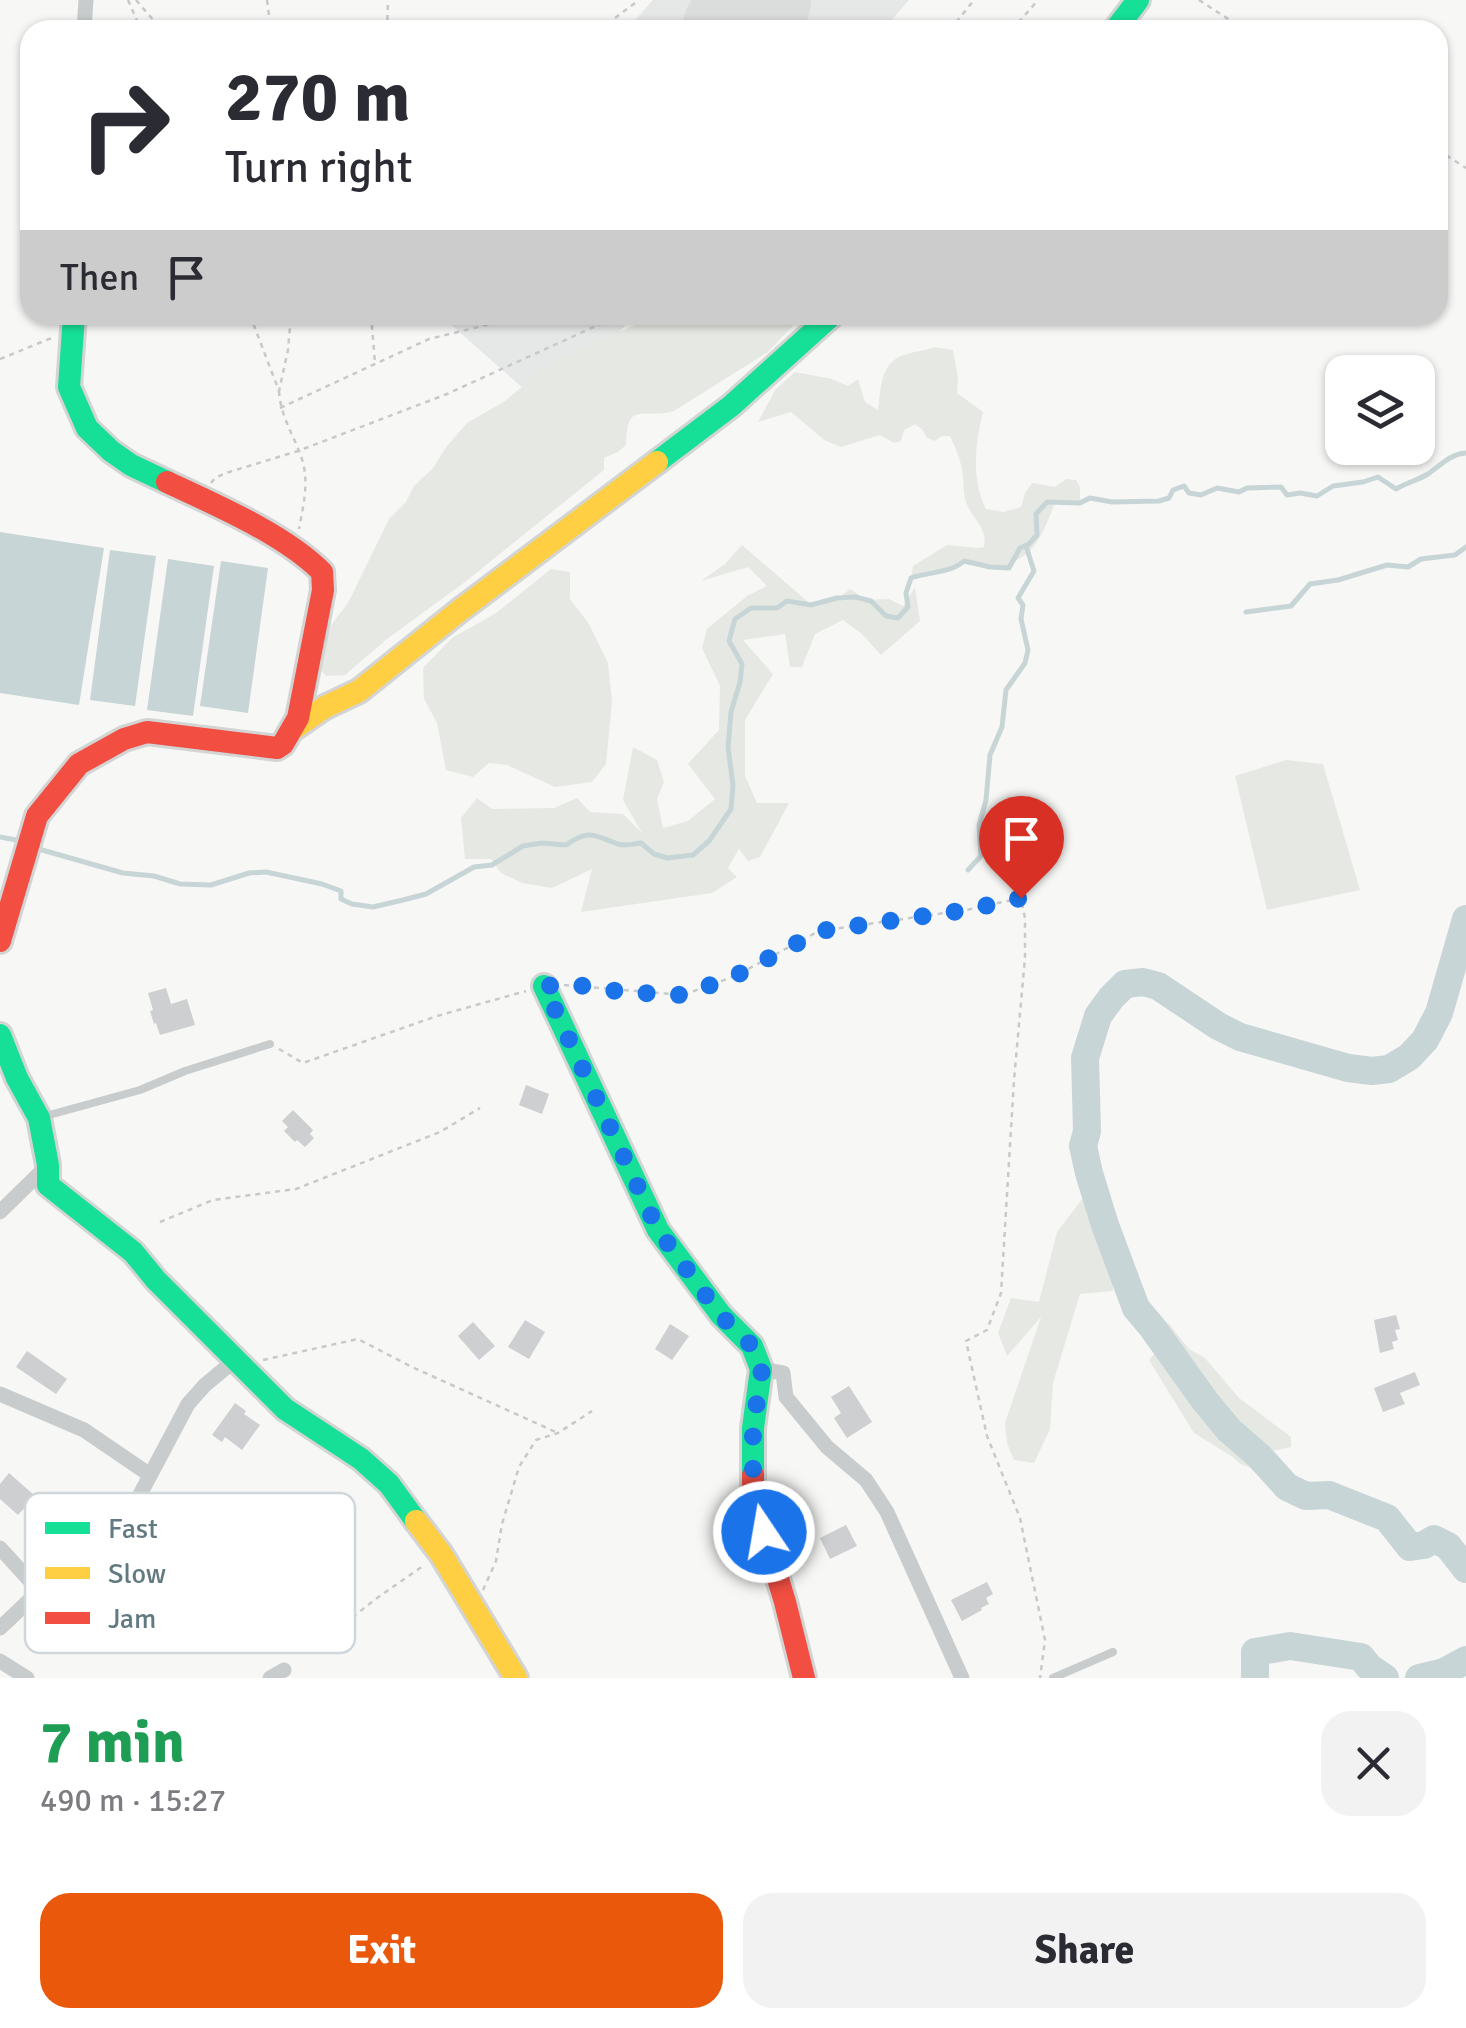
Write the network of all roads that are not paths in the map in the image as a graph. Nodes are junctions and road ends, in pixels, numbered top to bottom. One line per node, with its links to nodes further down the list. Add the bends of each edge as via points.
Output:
1 (1138, 0): 2 (street)
2 (1123, 20)
3 (74, 325): 5 (street, via 69,388 87,428 132,465 234,513 322,572)
4 (821, 325): 5 (street, via 731,406 359,691)
5 (314, 704): 6 (street, via 277,748 148,732 79,764 37,816)
6 (0, 941)
7 (544, 986): 14 (street, via 658,1230 720,1315 752,1346)
8 (0, 1035): 10 (street)
9 (270, 1044): 10 (lane)
10 (39, 1118): 11 (street)
11 (48, 1165): 12 (street); 13 (street, via 48,1185 133,1252)
12 (0, 1212)
13 (239, 1364): 16 (street, via 205,1384 188,1404); 25 (street, via 286,1409 388,1484)
14 (762, 1369): 26 (street, via 753,1496); 27 (street, via 783,1373 786,1397 827,1447 866,1480 887,1512)
15 (0, 1394): 16 (street, via 84,1430)
16 (150, 1475): 17 (street)
17 (141, 1493)
18 (0, 1548): 19 (street)
19 (25, 1575)
20 (25, 1604): 21 (street)
21 (0, 1628)
22 (1113, 1652): 28 (lane)
23 (0, 1661): 24 (street)
24 (26, 1678)
25 (516, 1678)
26 (804, 1678)
27 (962, 1678)
28 (1053, 1678)

